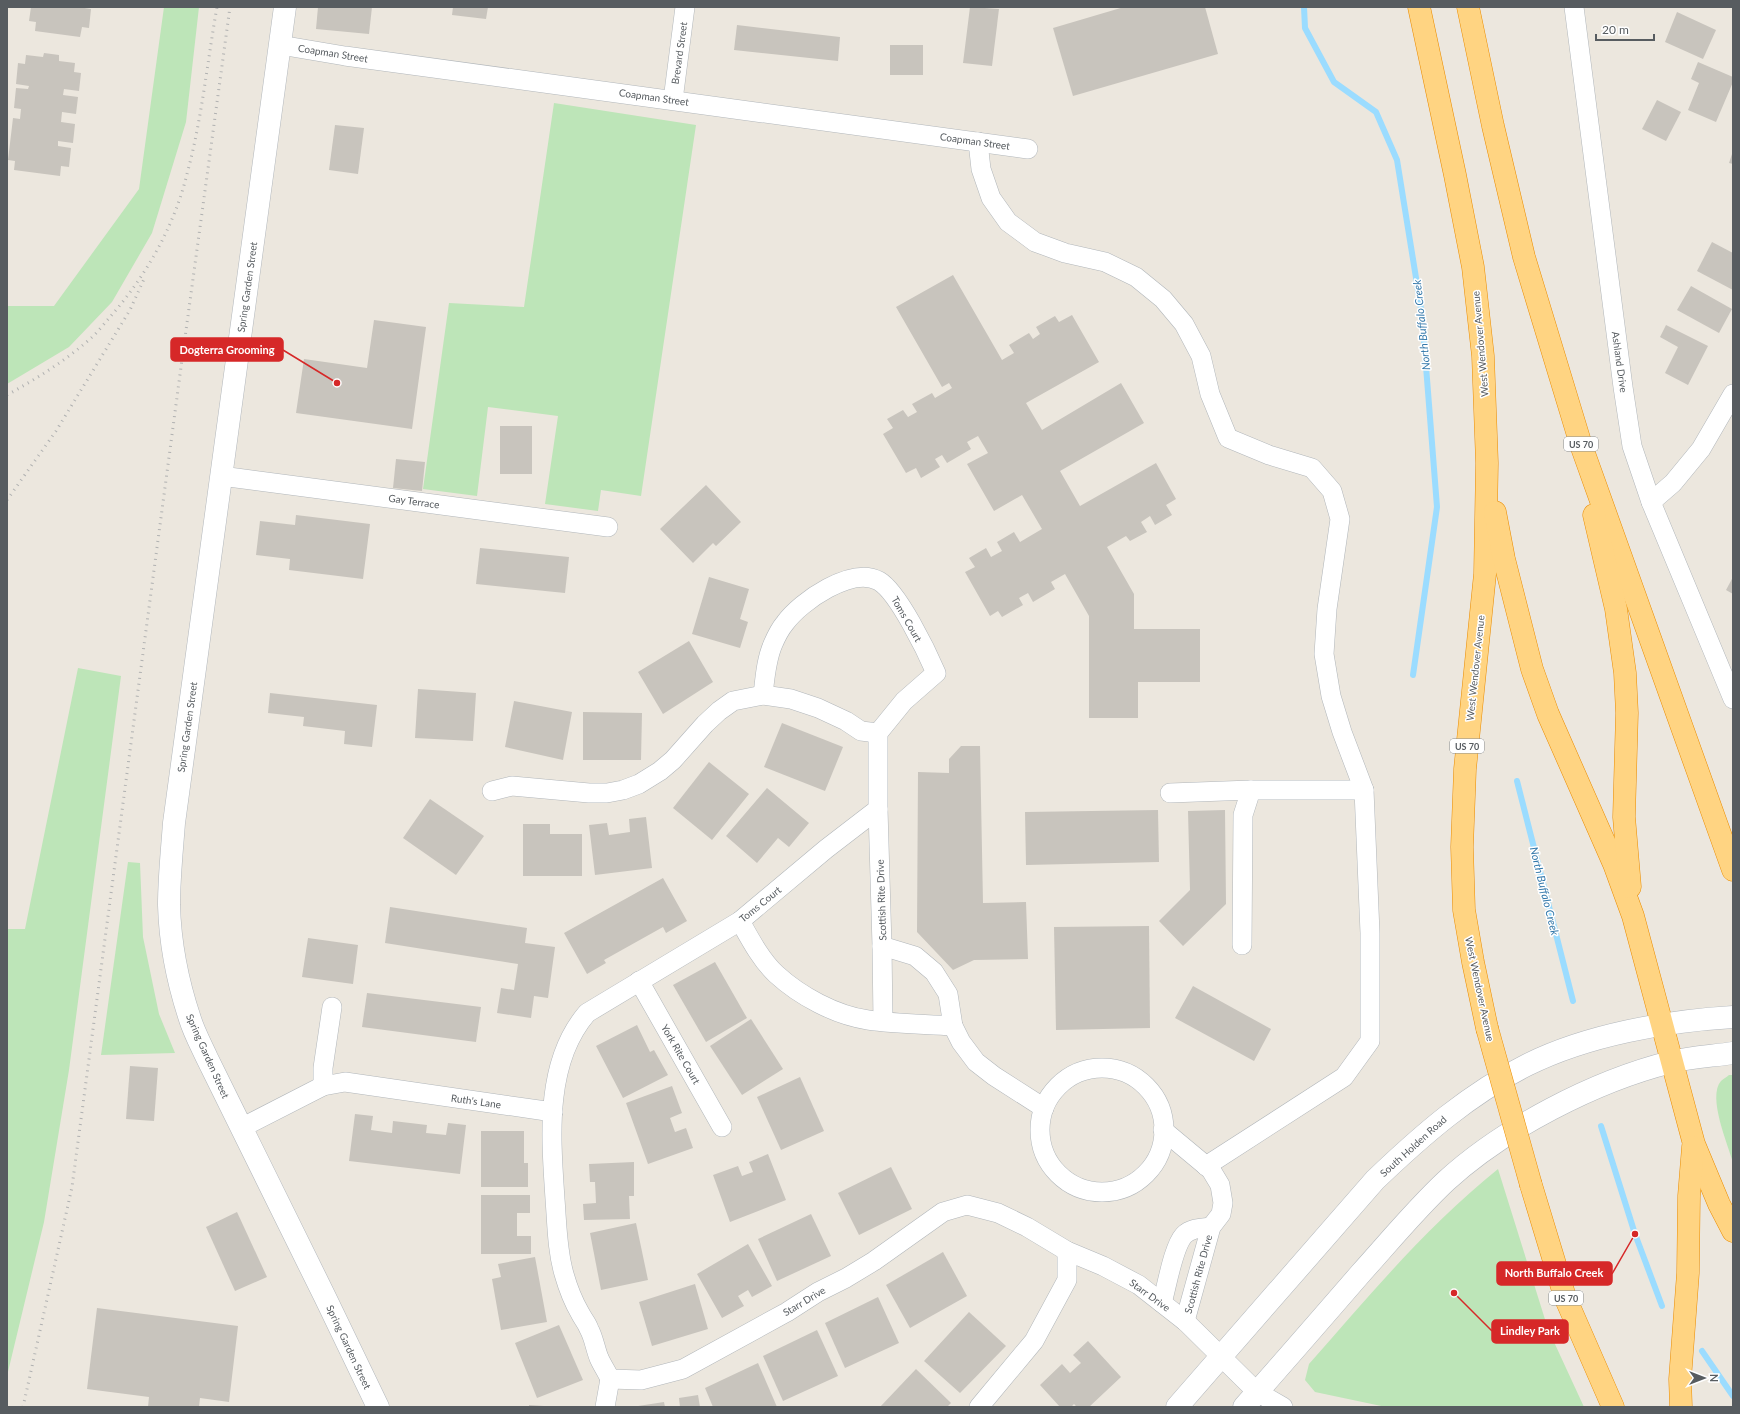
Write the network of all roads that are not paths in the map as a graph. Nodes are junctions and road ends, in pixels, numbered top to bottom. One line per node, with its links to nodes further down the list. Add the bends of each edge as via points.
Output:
1 (285, 7): 6 (main road, Spring Garden Street)
2 (685, 7): 7 (street, Brevard Street)
3 (1419, 7): 12 (highway, West Wendover Avenue / US 70, via 1456,175 1473,267 1483,356)
4 (1468, 7): 11 (highway, US 70, via 1524,258)
5 (1574, 7): 14 (street, Ashland Drive, via 1632,446)
6 (280, 45): 7 (street, Coapman Street); 13 (main road, Spring Garden Street)
7 (673, 100): 8 (street, Coapman Street)
8 (978, 142): 9 (street, Coapman Street); 20 (street, via 981,169 991,198 1008,222 1035,242 1065,253 1105,262 1136,277 1163,299 1184,324 1201,356 1210,394 1228,438 1312,468 1332,492 1340,519 1326,609 1324,654 1331,696)
9 (1028, 149)
10 (1733, 394): 14 (street, via 1700,449 1673,483)
11 (1581, 445): 24 (highway, US 70); 25 (highway, via 1593,512 1616,609 1625,673 1627,714 1624,817)
12 (1487, 464): 25 (highway, via 1504,559 1532,669 1548,714 1614,864); 60 (highway, West Wendover Avenue / US 70, bridge, via 1484,574 1465,769 1462,847 1464,910 1487,1028 1531,1185 1565,1297)
13 (221, 476): 15 (street, Gay Terrace); 41 (main road, Spring Garden Street, via 174,823 169,905 172,943 190,1020)
14 (1650, 502): 17 (street, Ashland Drive)
15 (608, 527)
16 (763, 695): 18 (street, via 791,699 818,708 861,731); 18 (street, Toms Court, via 768,659 785,623 798,610 833,586 851,578 865,576 879,581 899,602 936,673 904,701); 21 (street, via 733,701 705,724 660,771 623,790 589,792 512,786)
17 (1733, 699)
18 (878, 733): 23 (street)
19 (1251, 790): 20 (street); 22 (street); 27 (street, via 1243,815)
20 (1364, 790): 44 (street, via 1370,933 1370,1041 1344,1077)
21 (492, 791)
22 (1170, 793)
23 (878, 809): 26 (street, Toms Court, via 826,848); 28 (street, Scottish Rite Drive)
24 (1733, 870)
25 (1633, 916): 33 (highway)
26 (740, 921): 29 (street, Toms Court); 32 (street, via 775,973 801,994 836,1011 866,1020)
27 (1242, 945)
28 (882, 946): 32 (street); 34 (street, Scottish Rite Drive, via 915,956 934,972 948,994)
29 (640, 981): 39 (street, via 587,1013 580,1022 568,1042 560,1066); 40 (street, York Rite Court)
30 (332, 1007): 37 (street, via 323,1068)
31 (1733, 1017): 33 (main road, South Holden Road)
32 (883, 1021): 34 (street)
33 (1662, 1025): 36 (highway); 52 (main road, South Holden Road, via 1598,1039 1527,1065 1451,1113 1375,1180)
34 (953, 1026): 38 (street, Scottish Rite Drive, via 976,1062)
35 (1733, 1054): 36 (main road)
36 (1672, 1061): 43 (highway); 54 (main road, via 1630,1075 1569,1101 1531,1121 1480,1154 1446,1181 1390,1240)
37 (323, 1086): 39 (street, Ruth's Lane, via 346,1082); 41 (street, Ruth's Lane)
38 (1044, 1108): 42 (street, via 1056,1088 1074,1073 1096,1067 1118,1068 1138,1079 1154,1096 1162,1118); 42 (street, via 1042,1143 1051,1165 1067,1182 1087,1192 1110,1193 1132,1185 1142,1177 1156,1160)
39 (553, 1112): 53 (street, via 557,1233 563,1272 569,1291 590,1329 599,1358)
40 (722, 1127)
41 (241, 1128): 55 (main road, Spring Garden Street)
42 (1163, 1130): 44 (street, Scottish Rite Drive)
43 (1694, 1144): 46 (highway); 61 (highway, via 1689,1196 1688,1273 1681,1352)
44 (1206, 1166): 45 (street, Scottish Rite Drive, via 1220,1185 1223,1203 1221,1214)
45 (1211, 1227): 47 (street, Scottish Rite Drive, via 1193,1230); 49 (street, Scottish Rite Drive)
46 (1733, 1231)
47 (1180, 1242): 49 (street); 50 (street, Scottish Rite Drive)
48 (1067, 1251): 50 (street, Starr Drive, via 1139,1285); 53 (street, Starr Drive, via 1027,1226 998,1213 967,1205 943,1212 846,1278 683,1369 641,1380); 57 (street, via 1067,1280 1034,1341)
49 (1203, 1251): 51 (street, Scottish Rite Drive)
50 (1162, 1303): 51 (street, Starr Drive)
51 (1185, 1321): 52 (street, Starr Drive)
52 (1221, 1357): 54 (street, Starr Drive); 58 (main road, South Holden Road)
53 (610, 1379): 56 (street)
54 (1250, 1400): 59 (street, Starr Drive)
55 (378, 1407)
56 (605, 1407)
57 (978, 1407)
58 (1177, 1407)
59 (1283, 1407)
60 (1613, 1407)
61 (1681, 1407)

